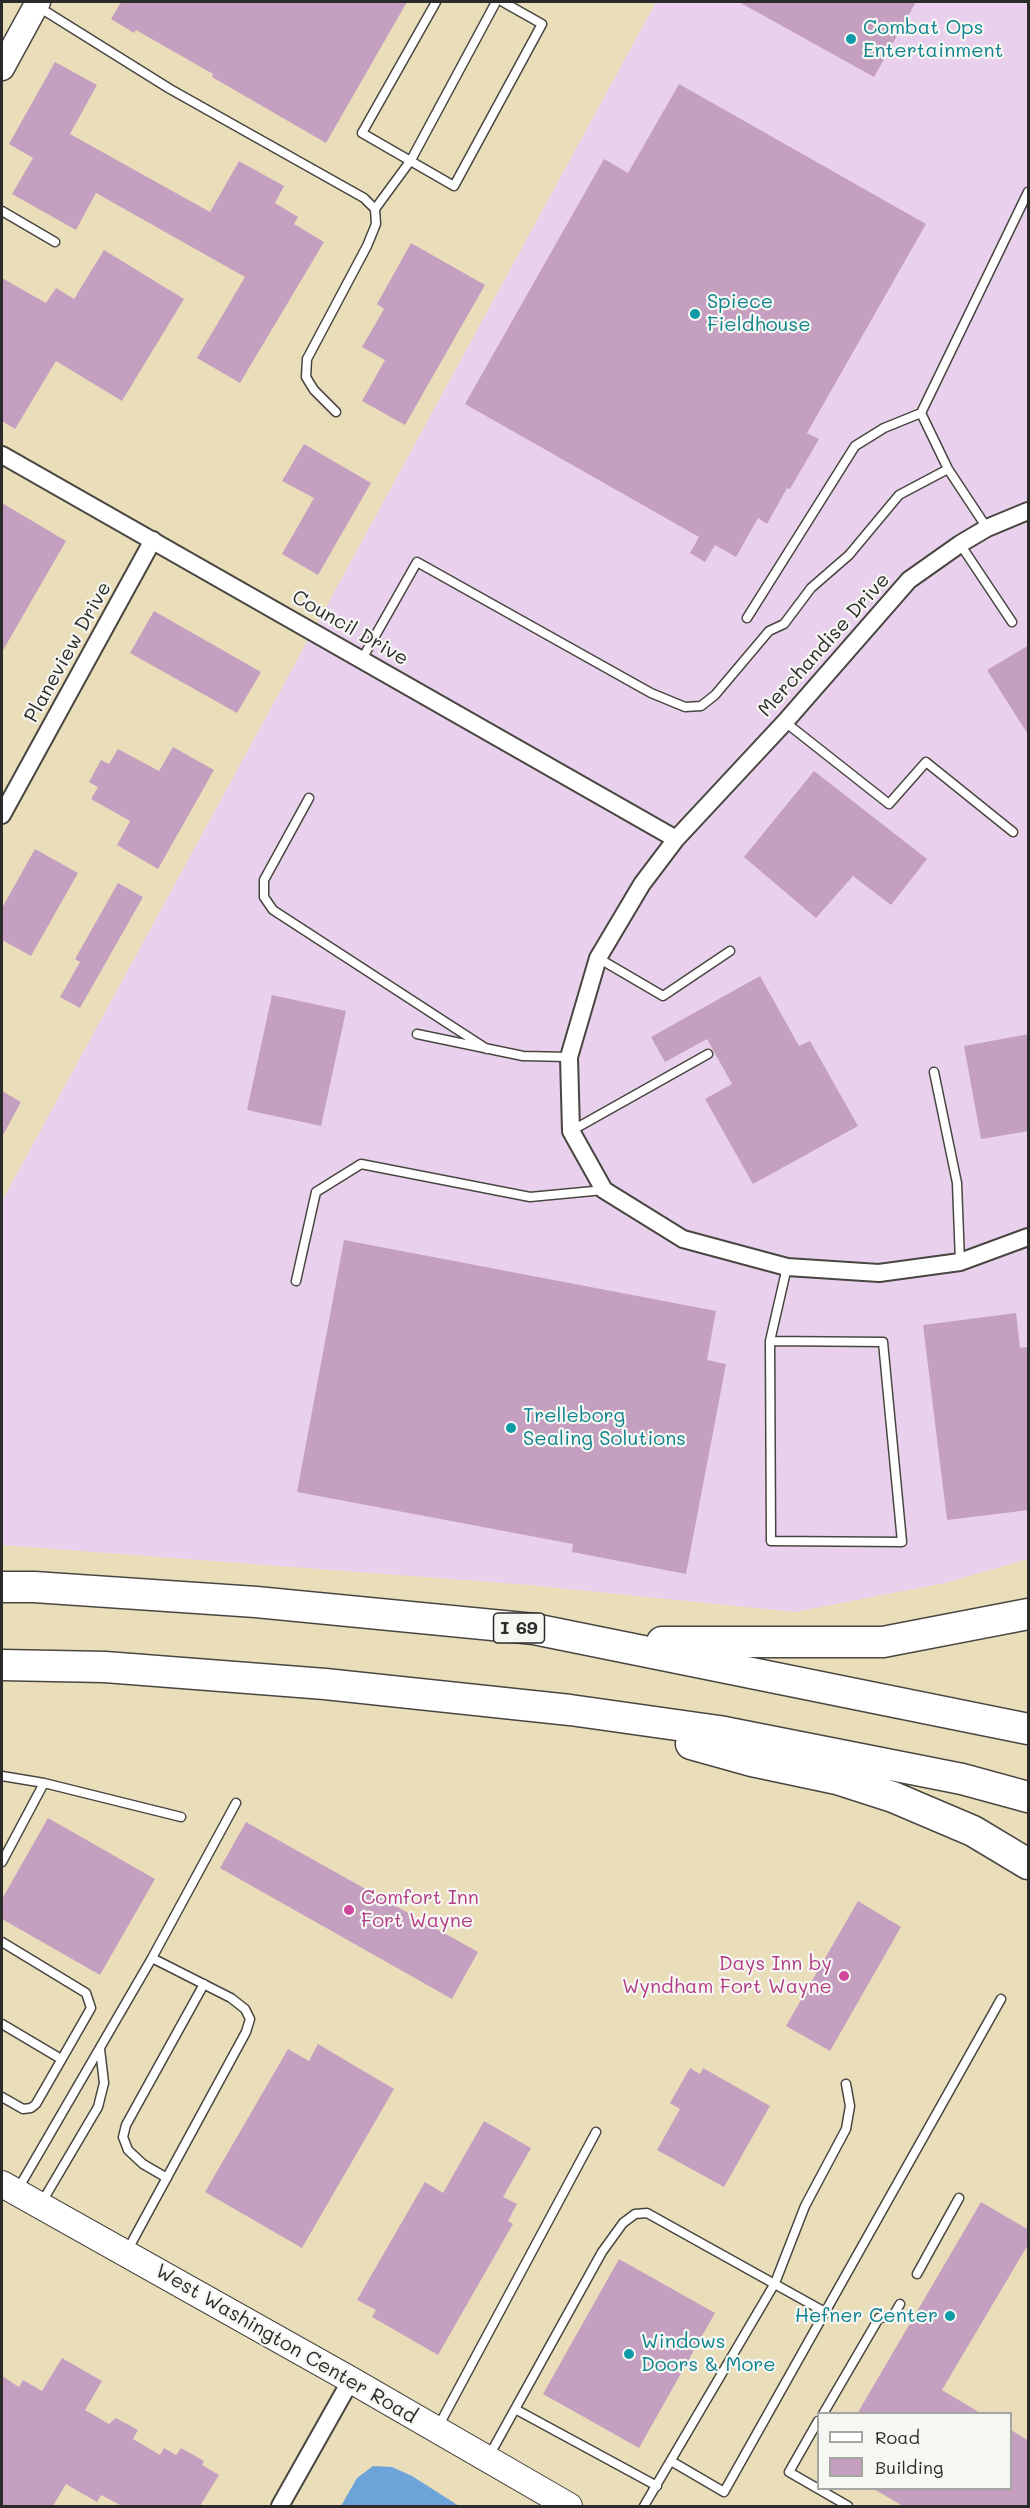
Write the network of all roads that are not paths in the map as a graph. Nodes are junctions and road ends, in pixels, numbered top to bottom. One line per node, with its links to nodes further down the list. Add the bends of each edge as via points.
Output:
1 (436, 2): 6 (lane, via 362,133)
2 (496, 2): 6 (lane)
3 (502, 2): 6 (lane, via 542,24 454,186)
4 (35, 3): 5 (street); 8 (lane, via 170,89 364,198)
5 (2, 68)
6 (411, 160): 8 (lane)
7 (1029, 192): 12 (lane)
8 (375, 209): 11 (lane, via 376,224 367,246 307,359 306,378)
9 (2, 211): 10 (lane)
10 (55, 242)
11 (336, 412)
12 (921, 413): 14 (lane); 19 (lane, via 884,428 855,447)
13 (2, 455): 17 (street, Council Drive)
14 (948, 469): 16 (lane); 21 (lane, via 899,495 849,555 811,588 784,624 769,631 701,706 685,707 651,693 417,562)
15 (1029, 511): 16 (street, Merchandise Drive)
16 (987, 528): 18 (street, Merchandise Drive)
17 (153, 540): 21 (street, Council Drive); 24 (street, Planeview Drive)
18 (960, 544): 20 (lane); 22 (street, Merchandise Drive, via 909,580)
19 (747, 618)
20 (1012, 622)
21 (362, 659): 26 (street, Council Drive)
22 (785, 722): 25 (lane, via 889,804 926,762); 26 (street, Merchandise Drive)
23 (309, 798): 30 (lane, via 264,880 264,897 273,910)
24 (2, 815)
25 (1014, 832)
26 (676, 839): 28 (street, Merchandise Drive, via 642,884)
27 (730, 951): 28 (lane, via 663,996)
28 (598, 958): 32 (street, Merchandise Drive)
29 (417, 1034): 30 (lane)
30 (487, 1049): 32 (lane, via 523,1056)
31 (708, 1054): 34 (lane)
32 (569, 1057): 34 (street, Merchandise Drive)
33 (934, 1072): 37 (lane, via 957,1183)
34 (571, 1131): 35 (street)
35 (604, 1190): 38 (street, via 683,1239); 39 (lane, via 530,1197 360,1164 316,1192)
36 (1029, 1237): 37 (street)
37 (960, 1262): 38 (street, via 879,1273)
38 (787, 1267): 40 (lane)
39 (296, 1281)
40 (770, 1341): 40 (lane, via 771,1541 902,1542 883,1342)
41 (2, 1587): 43 (highway, I 69, via 256,1602 534,1629)
42 (1029, 1614): 43 (highway, via 883,1642)
43 (592, 1641): 46 (highway, I 69)
44 (2, 1665): 45 (highway, via 105,1667 326,1684)
45 (570, 1710): 49 (highway, via 719,1731 962,1779); 53 (highway, via 894,1797 973,1831)
46 (1029, 1729)
47 (2, 1776): 48 (lane)
48 (44, 1784): 51 (lane); 52 (lane)
49 (1029, 1797)
50 (236, 1803): 55 (lane)
51 (181, 1817)
52 (2, 1862)
53 (1029, 1864)
54 (2, 1942): 60 (lane, via 86,1993 91,2008)
55 (152, 1958): 56 (lane); 59 (lane)
56 (204, 1984): 64 (lane, via 123,2137 128,2150 143,2164); 64 (lane, via 231,1998 245,2009 250,2019)
57 (1001, 2000): 72 (lane)
58 (2, 2024): 60 (lane)
59 (100, 2049): 65 (lane); 67 (lane, via 104,2083 98,2107)
60 (61, 2060): 62 (lane, via 31,2108 24,2109)
61 (846, 2084): 70 (lane, via 850,2106 846,2129 805,2206)
62 (2, 2097)
63 (596, 2132): 77 (lane)
64 (167, 2178): 68 (lane)
65 (9, 2188): 67 (main road, West Washington Center Road)
66 (959, 2198): 69 (lane)
67 (40, 2205): 68 (main road, West Washington Center Road)
68 (126, 2254): 73 (main road, West Washington Center Road)
69 (917, 2274)
70 (774, 2283): 72 (lane); 74 (lane, via 647,2213 634,2214 602,2252); 79 (lane)
71 (900, 2304): 75 (lane, via 893,2316 879,2318)
72 (825, 2312): 79 (lane, via 724,2492)
73 (351, 2380): 77 (main road, West Washington Center Road); 83 (street)
74 (515, 2409): 78 (lane); 80 (lane)
75 (824, 2412)
76 (817, 2424): 81 (lane, via 789,2472)
77 (437, 2430): 78 (main road, West Washington Center Road)
78 (488, 2459): 84 (main road, West Washington Center Road)
79 (671, 2461): 80 (lane)
80 (657, 2486): 85 (lane)
81 (817, 2488)
82 (820, 2490): 86 (lane)
83 (280, 2506)
84 (569, 2506)
85 (644, 2506)
86 (848, 2506)

